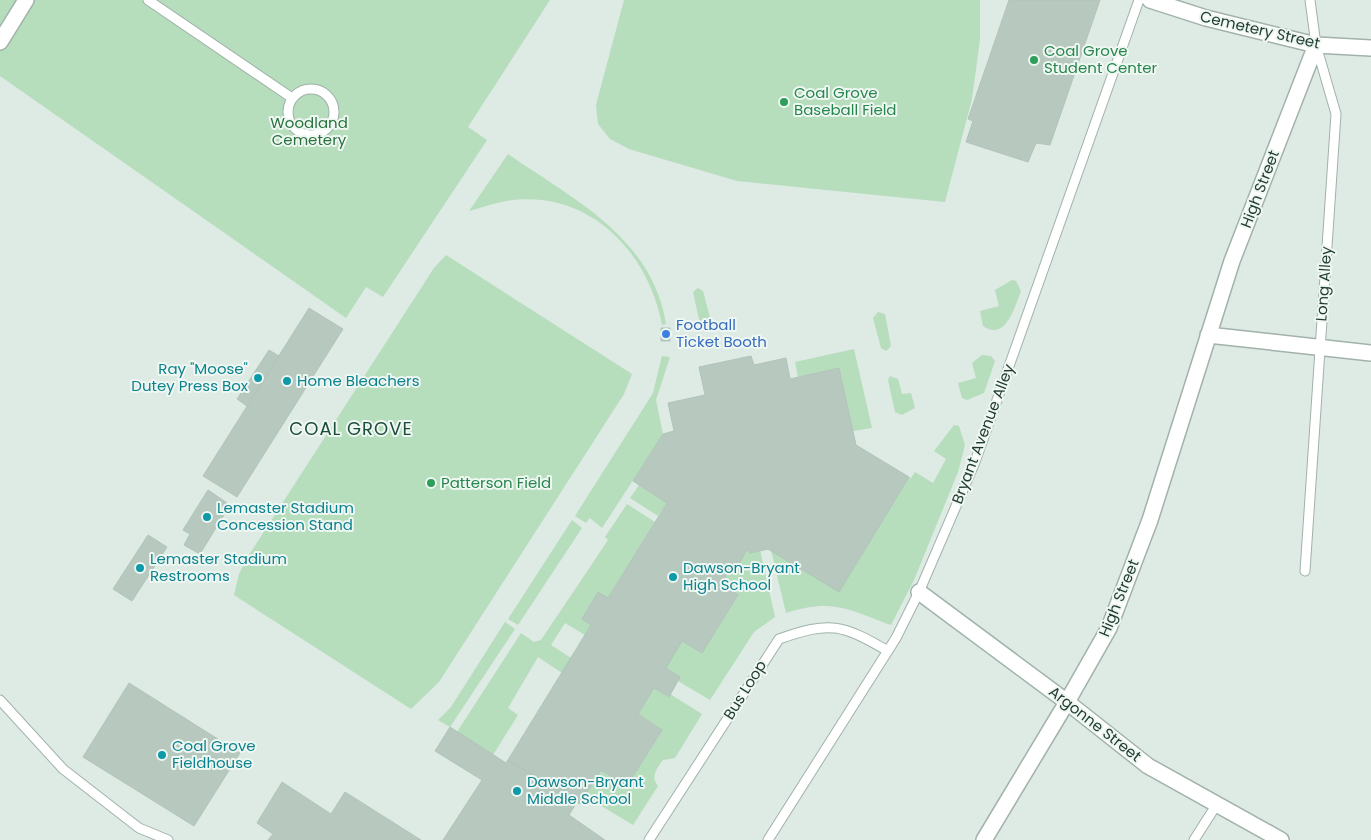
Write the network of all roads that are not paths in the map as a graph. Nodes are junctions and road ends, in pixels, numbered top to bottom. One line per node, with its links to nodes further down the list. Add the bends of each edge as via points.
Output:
1 (26, 0): 6 (street)
2 (148, 0): 9 (lane)
3 (1139, 0): 14 (lane, Bryant Avenue Alley, via 975,462)
4 (1150, 0): 7 (street, Cemetery Street, via 1206,18)
5 (1310, 0): 7 (lane, Long Alley)
6 (0, 42)
7 (1316, 45): 8 (street, Cemetery Street); 10 (street, High Street, via 1232,261); 11 (lane, Long Alley, via 1336,114)
8 (1371, 48)
9 (292, 98): 9 (lane, via 288,116 298,131 315,135 330,126 334,108 325,93 307,89)
10 (1208, 335): 11 (street); 17 (street, High Street, via 1150,520 1116,610)
11 (1320, 348): 12 (street); 13 (lane, Long Alley)
12 (1371, 353)
13 (1305, 570)
14 (919, 592): 15 (lane, Bryant Avenue Alley); 17 (street, Argonne Street)
15 (888, 651): 20 (lane, Bus Loop, via 854,631 830,626 779,638); 21 (lane, Bryant Avenue Alley)
16 (0, 700): 19 (lane, via 64,769 139,828)
17 (1067, 702): 18 (street, Argonne Street, via 1148,766); 22 (street, High Street)
18 (1217, 804): 23 (lane); 24 (street, Argonne Street)
19 (168, 840)
20 (649, 840)
21 (768, 840)
22 (984, 840)
23 (1194, 840)
24 (1281, 840)

